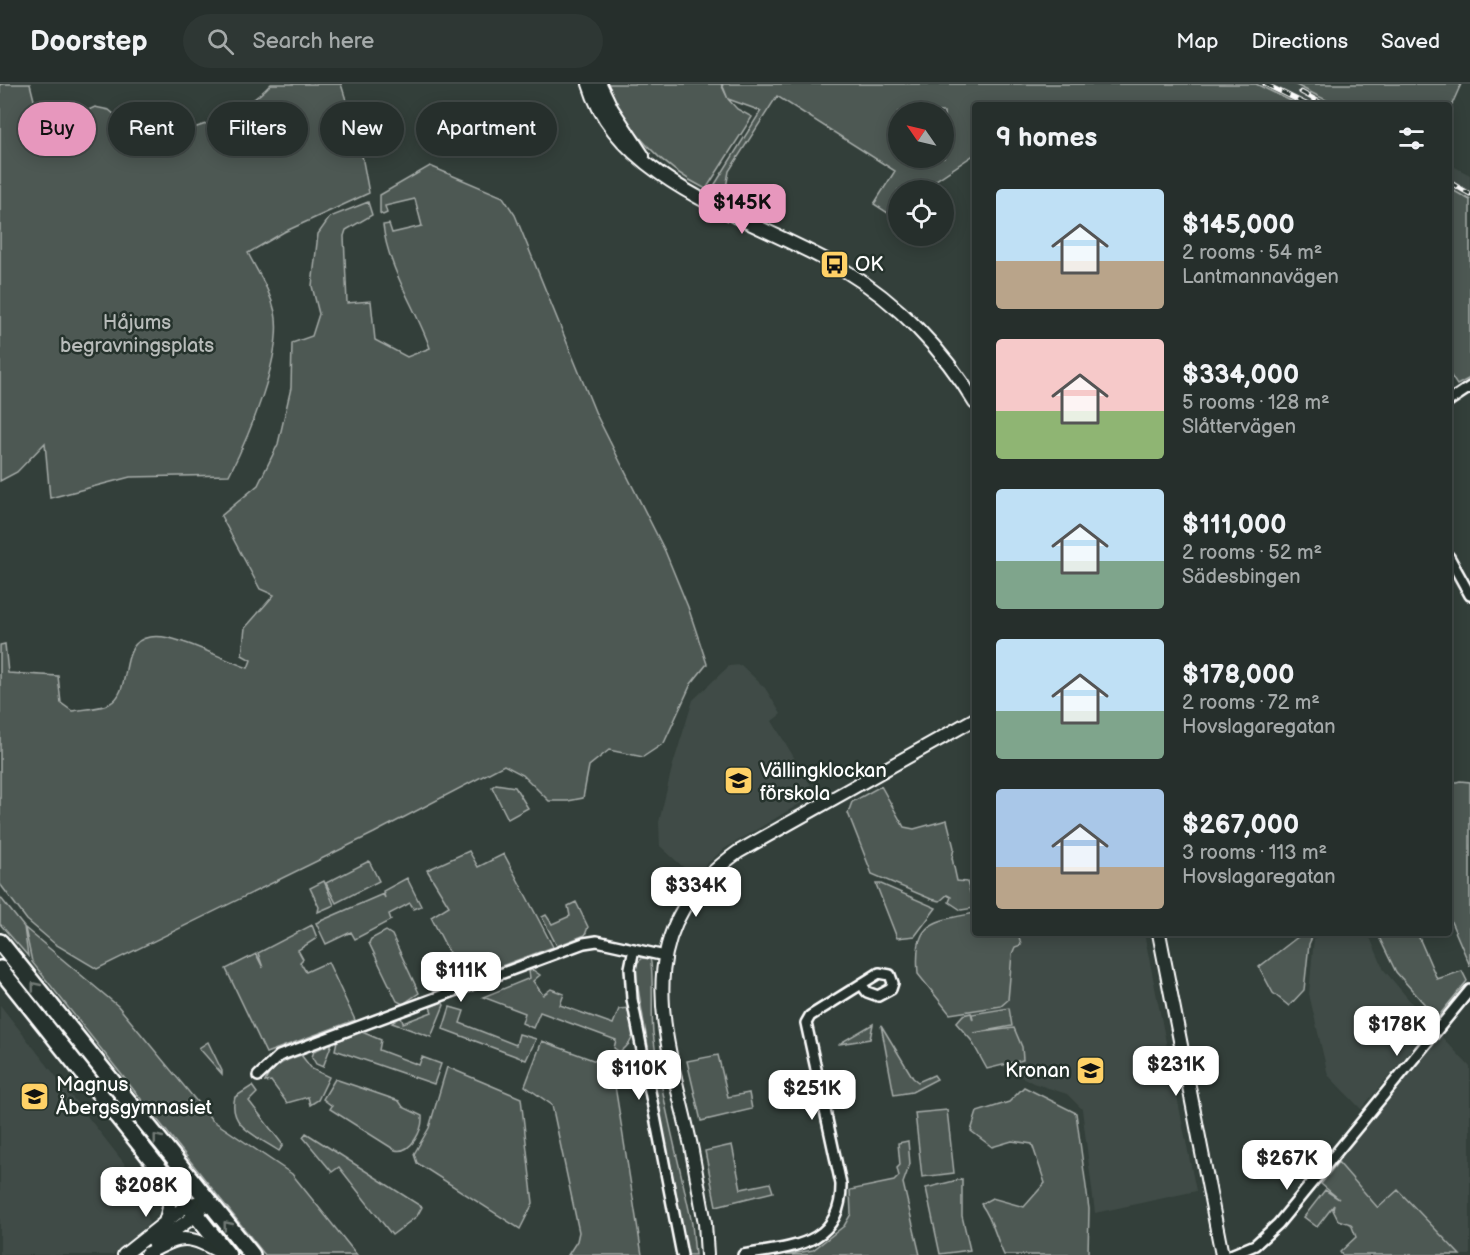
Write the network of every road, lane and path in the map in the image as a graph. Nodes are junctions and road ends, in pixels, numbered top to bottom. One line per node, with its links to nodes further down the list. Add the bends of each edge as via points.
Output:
1 (589, 84): 3 (street, via 619,135)
2 (600, 84): 3 (street)
3 (646, 162): 5 (street, via 684,190 801,246 872,289 944,358)
4 (1470, 387): 6 (street)
5 (972, 399)
6 (1452, 399)
7 (1452, 563): 8 (street)
8 (1470, 596)
9 (972, 721): 13 (street, via 719,866 686,905)
10 (1160, 936): 29 (street)
11 (0, 942): 19 (highway, one-way to 11)
12 (634, 949): 13 (street); 17 (street, via 597,941 584,943 279,1056); 26 (street, via 630,968 632,999)
13 (665, 956): 27 (street, via 663,1016 697,1179)
14 (0, 969): 18 (highway)
15 (862, 985): 28 (street, via 810,1016 806,1023 841,1184 840,1208 835,1219 809,1242)
16 (1470, 990): 30 (street, via 1278,1224 1255,1245)
17 (258, 1076)
18 (168, 1181): 20 (highway); 21 (street)
19 (207, 1200): 20 (street); 25 (highway, one-way to 19)
20 (192, 1210): 21 (street); 22 (street); 24 (highway)
21 (165, 1222): 23 (street)
22 (145, 1254): 24 (street, via 184,1238)
23 (124, 1255)
24 (226, 1255)
25 (252, 1255)
26 (682, 1255)
27 (707, 1255)
28 (744, 1255)
29 (1222, 1255)
30 (1231, 1255)

